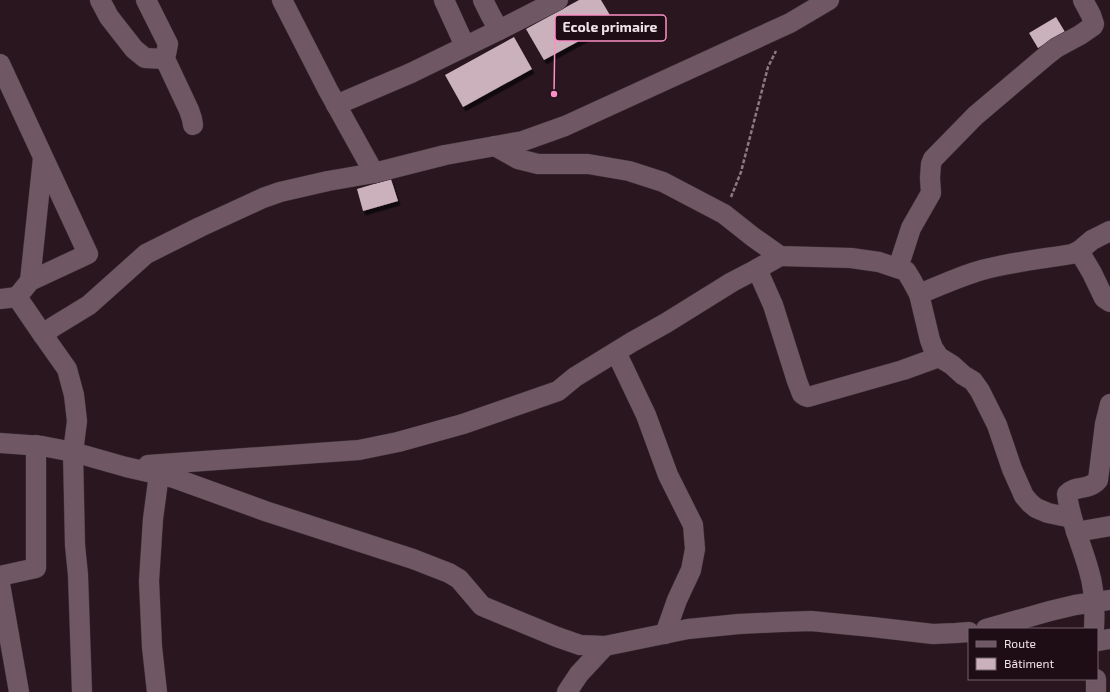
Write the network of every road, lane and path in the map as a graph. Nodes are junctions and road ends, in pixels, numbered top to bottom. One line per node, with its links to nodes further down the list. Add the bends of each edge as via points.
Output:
1 (100, 0): 12 (street, via 109,17 134,49 146,58)
2 (146, 0): 12 (street, via 168,44)
3 (282, 0): 14 (street)
4 (444, 0): 11 (street)
5 (483, 0): 10 (street)
6 (558, 0): 10 (street)
7 (829, 0): 9 (street)
8 (1083, 0): 23 (street, via 1091,15 1093,26 1047,55 975,116 933,159 931,194 909,232)
9 (790, 24): 16 (street, via 565,126 524,141); 19 (path, via 768,67 741,172)
10 (499, 30): 11 (street)
11 (465, 46): 14 (street, via 411,73)
12 (165, 59): 15 (street, via 189,110)
13 (0, 64): 17 (street)
14 (336, 105): 18 (street)
15 (193, 125)
16 (495, 146): 18 (street); 19 (street, via 518,159 538,164 588,164 629,171 663,182)
17 (43, 157): 25 (street); 25 (street, via 88,254)
18 (374, 173): 29 (street, via 280,192 200,227 146,254 88,305)
19 (724, 214): 22 (street)
20 (1110, 231): 21 (street, via 1092,240)
21 (1079, 251): 26 (street, via 980,271); 28 (street, via 1104,298)
22 (780, 256): 23 (street, via 851,258); 24 (street)
23 (898, 268): 26 (street, via 906,271)
24 (757, 269): 30 (street); 31 (street, via 773,305 799,386 805,396 903,370)
25 (30, 281): 27 (street)
26 (919, 294): 31 (street, via 930,340)
27 (8, 298): 29 (street)
28 (1110, 302)
29 (43, 335): 35 (street, via 67,369 74,395 77,421)
30 (616, 352): 36 (street, via 575,377 558,391 463,424 398,442 359,450); 46 (street, via 646,415 668,475 693,524 695,549 691,570)
31 (939, 357): 38 (street, via 973,381 980,391 997,425 1024,496 1036,508)
32 (1110, 404): 38 (street, via 1098,480 1091,486 1067,493)
33 (0, 443): 34 (street)
34 (36, 445): 35 (street); 40 (street, via 36,568)
35 (73, 452): 36 (street); 52 (street)
36 (126, 467): 37 (street)
37 (159, 474): 49 (street, via 449,572 460,579 482,606 580,645); 53 (street, via 149,581)
38 (1074, 525): 39 (street); 42 (street, via 1093,586)
39 (1110, 526)
40 (0, 576)
41 (0, 584): 51 (street)
42 (1102, 602): 43 (street, via 1075,605); 44 (street)
43 (990, 628)
44 (1094, 628)
45 (968, 632): 46 (street, via 932,634 811,621 740,624)
46 (665, 634): 49 (street)
47 (1110, 639): 48 (street)
48 (1098, 641)
49 (605, 646): 54 (street, via 579,674)
50 (1096, 680): 55 (street)
51 (19, 692)
52 (82, 692)
53 (157, 692)
54 (567, 692)
55 (1096, 692)

